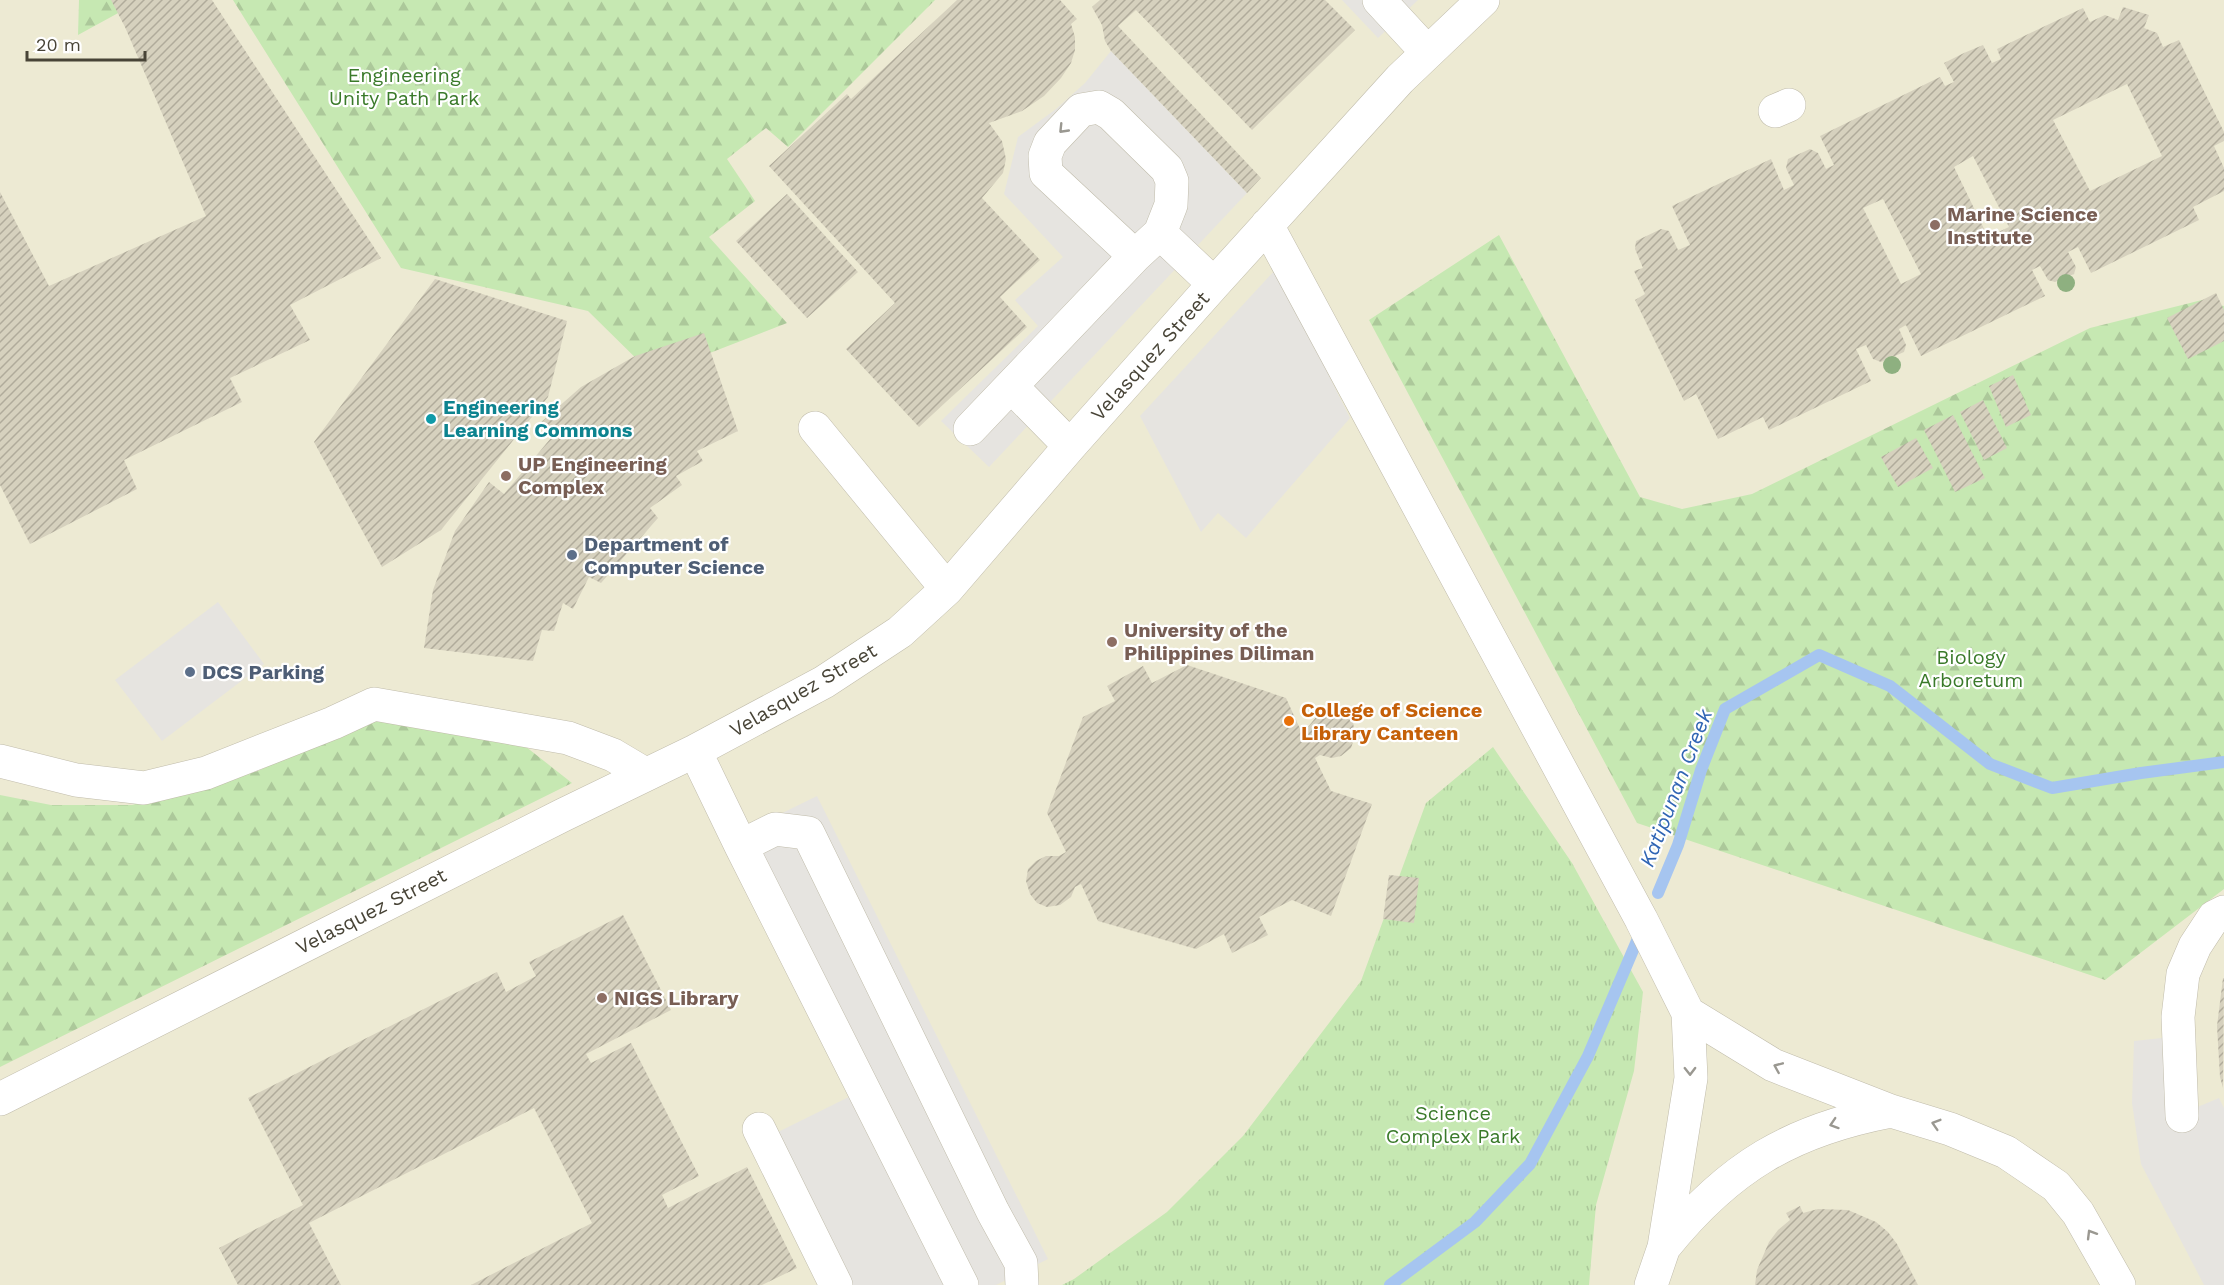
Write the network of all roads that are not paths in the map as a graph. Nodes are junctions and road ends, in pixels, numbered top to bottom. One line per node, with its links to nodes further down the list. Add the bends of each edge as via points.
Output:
1 (1379, 0): 3 (street)
2 (1483, 0): 3 (street, Velasquez Street)
3 (1427, 52): 4 (street, Velasquez Street)
4 (1267, 225): 7 (street, Velasquez Street); 18 (street, via 1641,918)
5 (1160, 233): 6 (street); 6 (street, one-way to 6, via 1171,205 1172,181 1167,170 1111,114 1099,107 1081,110 1050,143 1044,165 1047,173); 7 (street)
6 (1135, 256): 8 (street)
7 (1214, 284): 11 (street, Velasquez Street)
8 (1012, 387): 10 (street); 11 (street)
9 (815, 428): 12 (street)
10 (970, 429)
11 (1070, 446): 12 (street, Velasquez Street)
12 (947, 589): 13 (street, Velasquez Street, via 900,632 840,673)
13 (695, 751): 15 (street, Velasquez Street); 16 (street)
14 (0, 760): 15 (street, via 76,780 144,788 206,773 374,704 568,738 613,755)
15 (645, 774): 19 (street, Velasquez Street)
16 (741, 846): 25 (street); 26 (street, via 775,829 808,833 1021,1263)
17 (2224, 912): 21 (street, via 2214,917 2183,974 2178,1017)
18 (1688, 1013): 20 (street, one-way to 18, via 1773,1065); 23 (street, one-way to 23, via 1691,1078)
19 (0, 1099)
20 (1891, 1111): 23 (street, one-way to 23, via 1816,1130 1747,1166 1689,1217); 28 (street, one-way to 20, via 2078,1213 2056,1186 2006,1152)
21 (2182, 1116)
22 (759, 1130): 24 (street)
23 (1664, 1247): 27 (street)
24 (836, 1285)
25 (962, 1285)
26 (1022, 1285)
27 (1652, 1285)
28 (2119, 1285)

